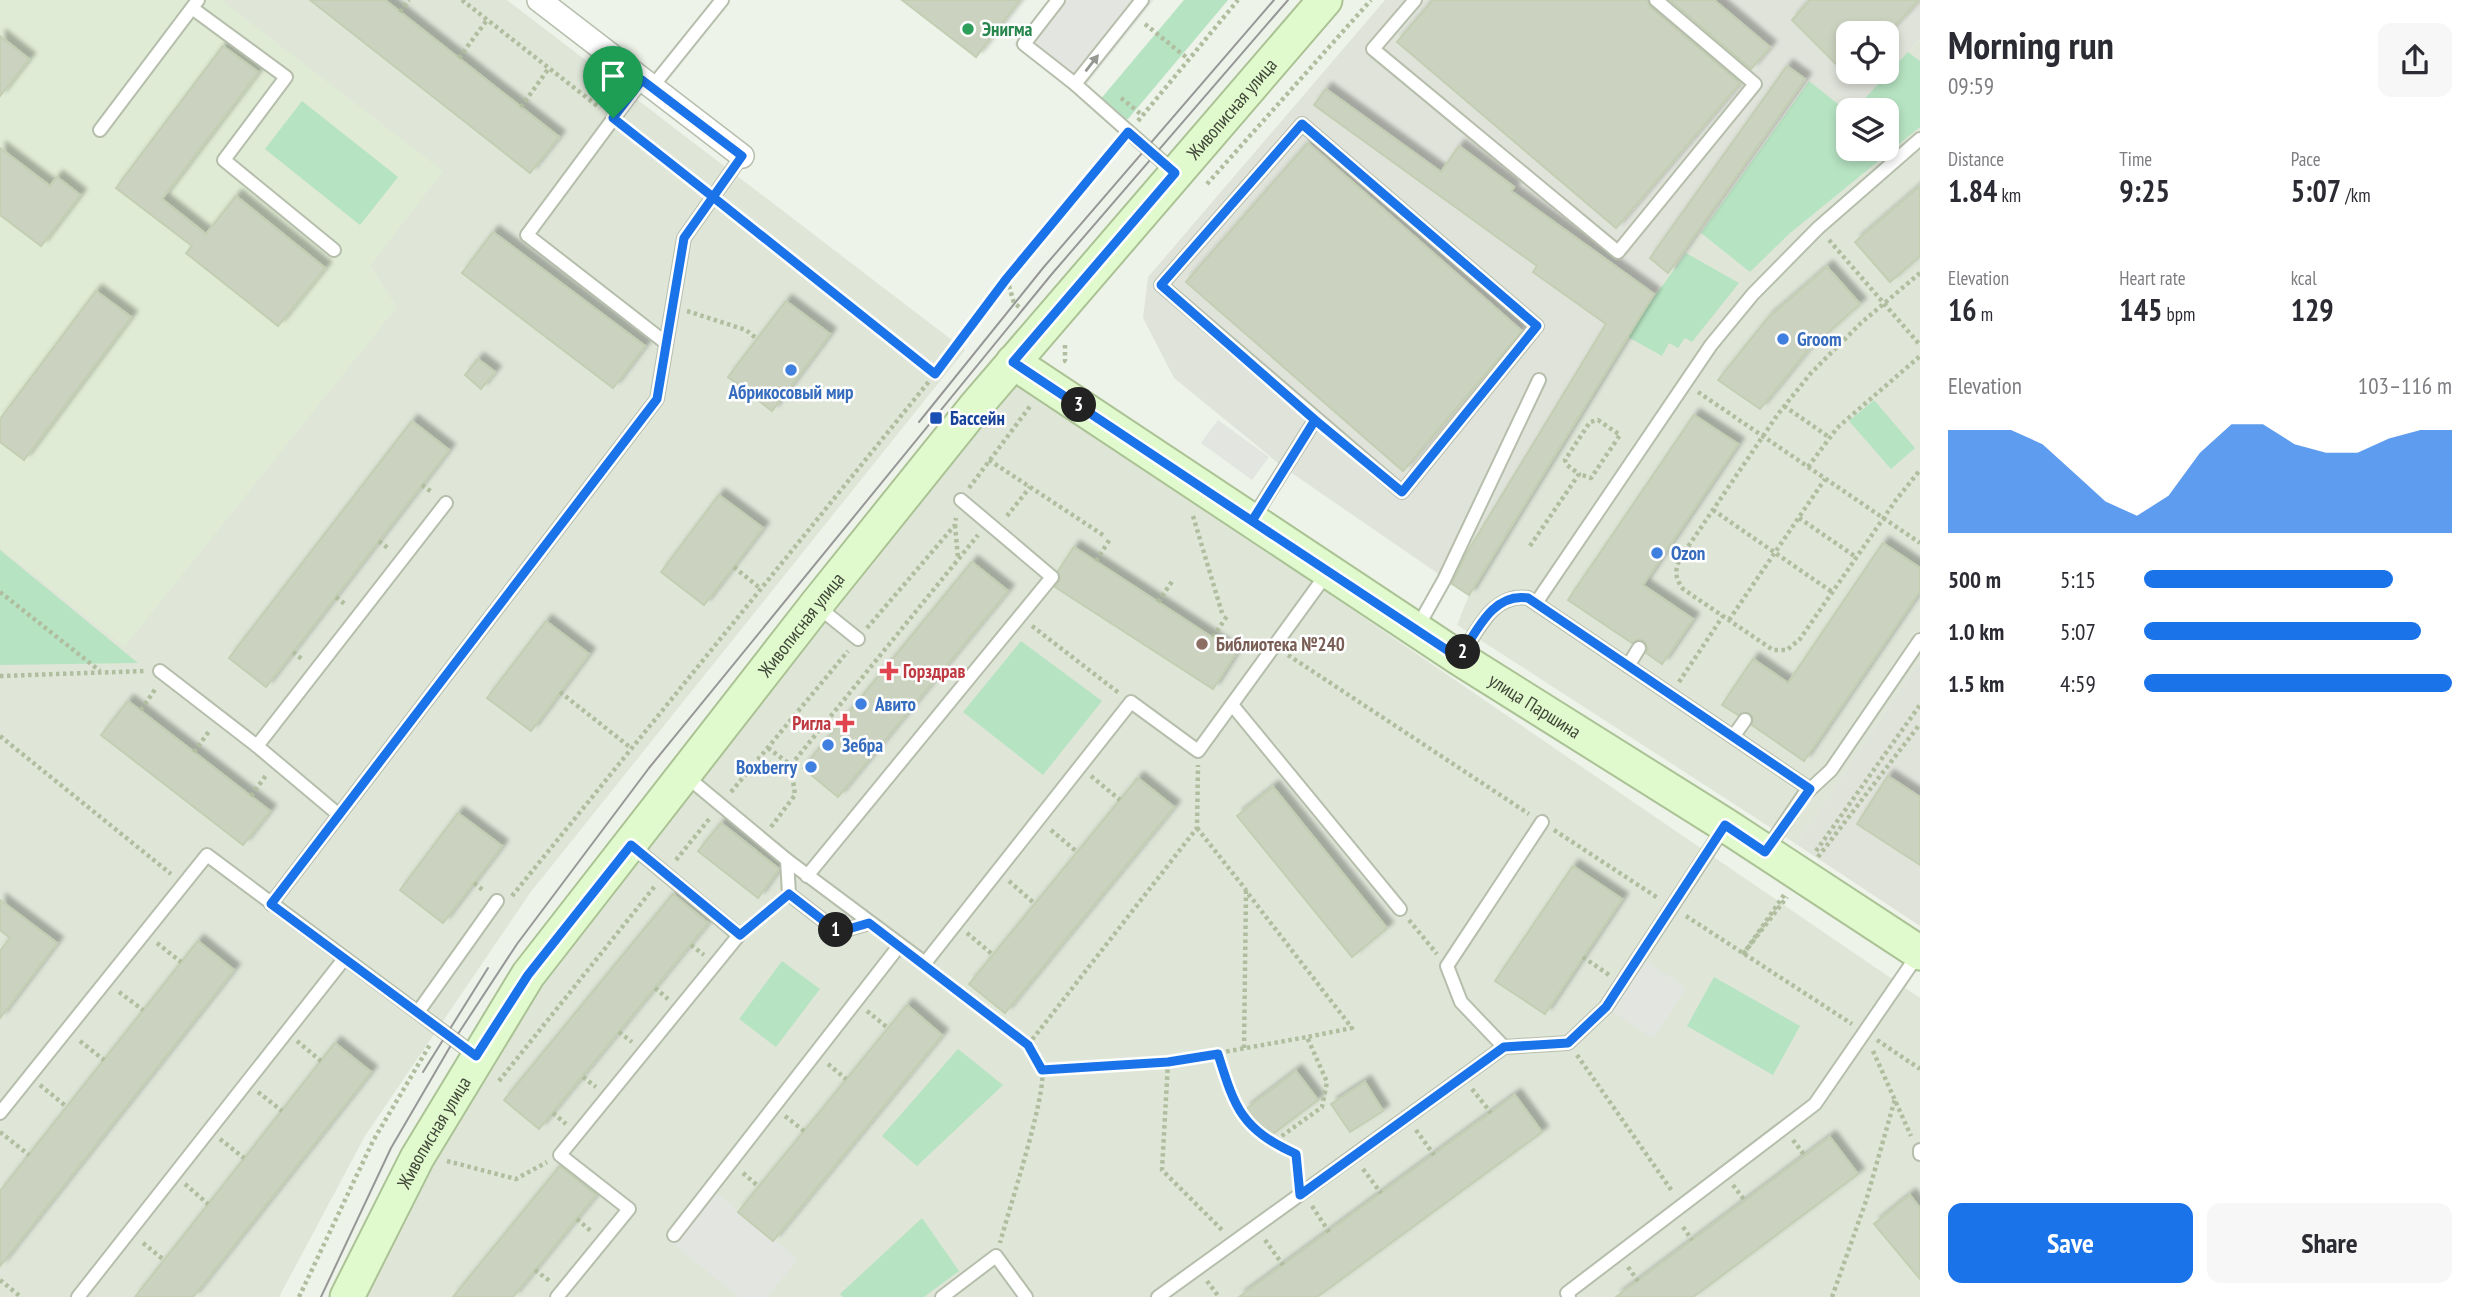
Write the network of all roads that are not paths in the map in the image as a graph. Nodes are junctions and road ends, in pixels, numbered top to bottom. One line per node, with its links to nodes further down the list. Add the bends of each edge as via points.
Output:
1 (539, 0): 9 (street)
2 (722, 0): 9 (lane)
3 (1058, 0): 10 (lane, via 1024,44)
4 (1142, 0): 10 (lane, one-way to 4)
5 (1325, 0): 14 (street, Живописная улица)
6 (1415, 0): 7 (lane, via 1373,49 1618,251 1755,84)
7 (1656, 0)
8 (195, 4): 11 (lane); 15 (lane, via 286,77 223,160)
9 (647, 83): 13 (street); 16 (lane, via 613,118 527,235)
10 (1075, 84): 14 (lane)
11 (100, 130)
12 (1920, 139): 24 (lane, via 1818,228 1753,294 1711,345)
13 (742, 156): 16 (lane, via 684,238)
14 (1175, 173): 17 (street, Живописная улица)
15 (334, 250)
16 (666, 343): 39 (lane, via 657,399)
17 (1013, 362): 22 (street, улица Паршина); 25 (street, Живописная улица)
18 (1539, 380): 26 (lane)
19 (1315, 420): 19 (lane, via 1161,285 1302,124 1537,326 1402,492); 22 (lane)
20 (961, 500): 45 (lane, via 1052,577)
21 (446, 503): 36 (lane)
22 (1252, 521): 23 (street, улица Паршина)
23 (1328, 572): 26 (street, улица Паршина); 33 (lane)
24 (1536, 603): 30 (lane, via 1517,596 1500,602); 31 (lane)
25 (816, 605): 27 (lane); 37 (street, Живописная улица)
26 (1416, 629): 30 (street, улица Паршина)
27 (858, 639)
28 (1920, 640): 38 (lane, via 1831,771)
29 (1639, 648): 31 (lane)
30 (1459, 658): 41 (street, улица Паршина)
31 (1628, 666): 35 (lane)
32 (163, 673): 36 (lane)
33 (1233, 706): 48 (lane); 50 (lane, via 1198,751 1131,702 925,963)
34 (1745, 720): 35 (lane)
35 (1733, 737): 38 (lane)
36 (257, 746): 39 (lane)
37 (685, 775): 42 (street, Живописная улица); 44 (lane)
38 (1810, 789): 43 (lane)
39 (338, 815): 47 (lane)
40 (1542, 822): 54 (lane, via 1447,966 1461,1002)
41 (1725, 825): 43 (street, улица Паршина); 54 (lane, via 1606,1007 1568,1043)
42 (631, 845): 55 (street, Живописная улица, via 528,975); 60 (lane, via 740,935 560,1155 629,1209)
43 (1765, 852): 51 (street, улица Паршина)
44 (787, 860): 45 (lane); 49 (lane, via 789,894 838,932)
45 (807, 876): 49 (lane)
46 (497, 901): 53 (lane)
47 (271, 904): 52 (lane); 56 (lane, via 207,855)
48 (1400, 909)
49 (869, 923): 50 (lane)
50 (899, 946): 57 (lane)
51 (1920, 953): 64 (lane, via 1815,1104 1567,1293)
52 (344, 959): 53 (lane); 58 (lane)
53 (422, 1014): 55 (lane)
54 (1504, 1047): 63 (lane)
55 (476, 1056): 59 (street, Живописная улица, via 417,1158)
56 (0, 1113)
57 (674, 1235)
58 (78, 1297)
59 (347, 1297)
60 (557, 1297)
61 (942, 1297): 62 (lane, via 996,1256)
62 (1026, 1297)
63 (1158, 1297)
64 (1569, 1297)

